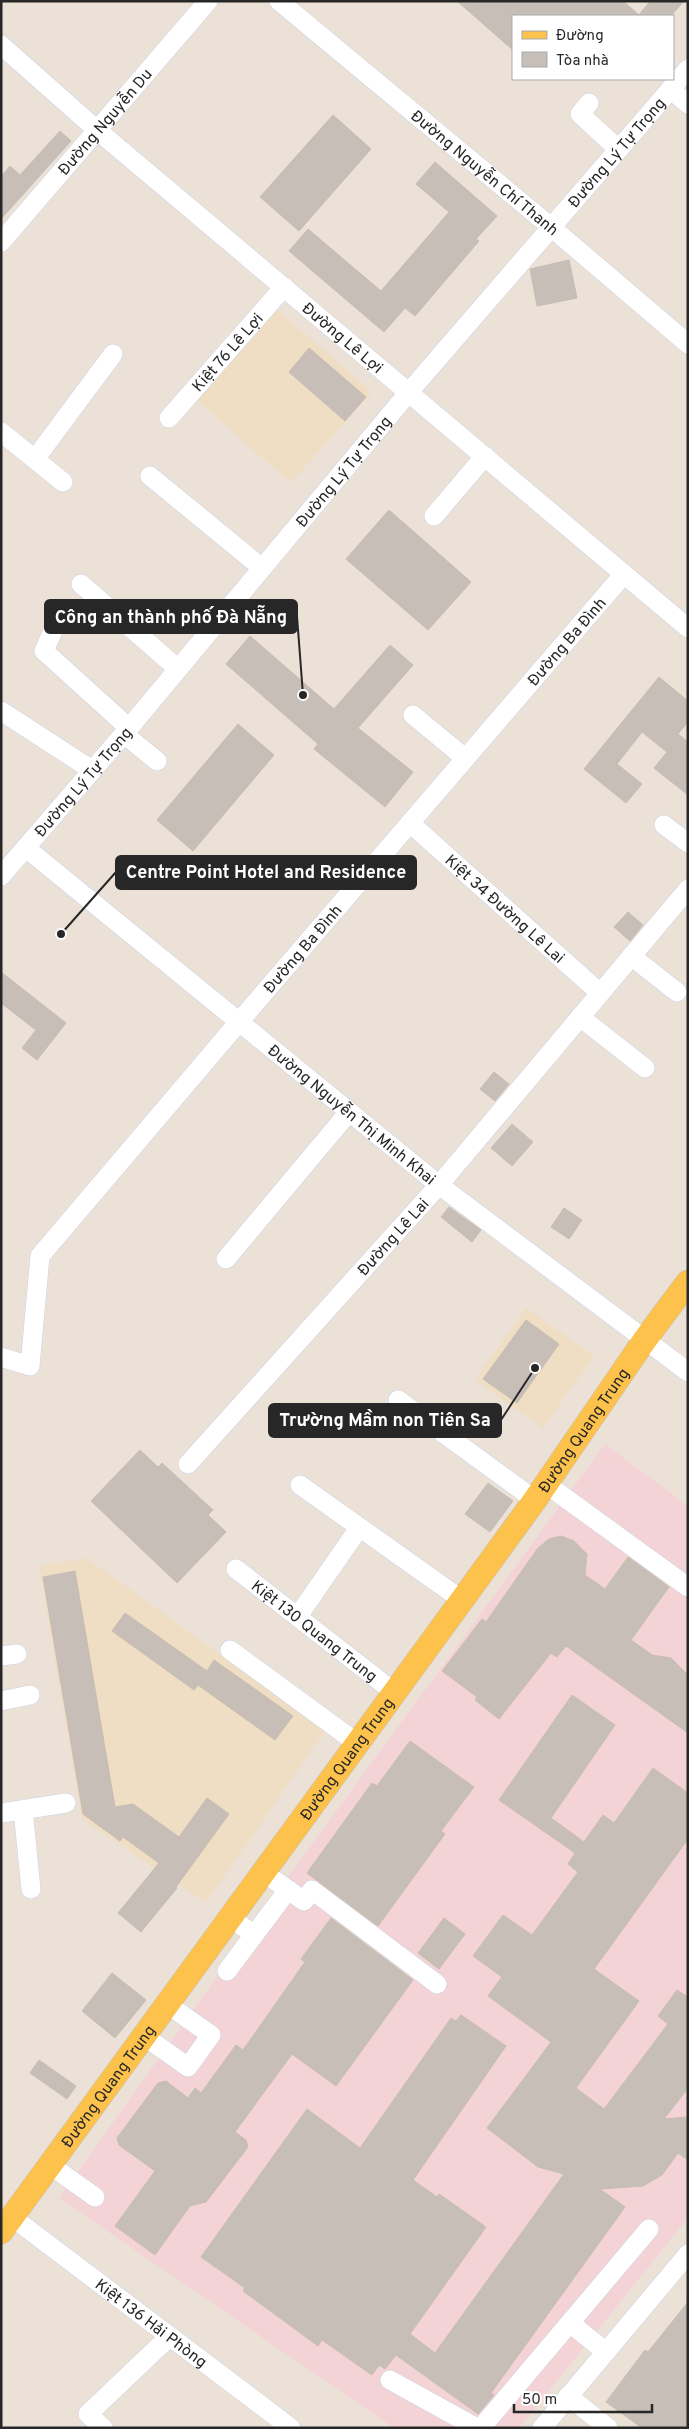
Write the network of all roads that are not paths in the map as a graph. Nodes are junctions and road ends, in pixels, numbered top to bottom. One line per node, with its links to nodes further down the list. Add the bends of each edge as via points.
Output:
1 (208, 1): 8 (street, Đường Nguyễn Du)
2 (279, 1): 10 (street, Đường Nguyễn Chí Thanh)
3 (1, 45): 8 (street, Đường Lê Lợi)
4 (688, 69): 5 (street, Đường Lý Tự Trọng)
5 (670, 89): 7 (street); 9 (street, Đường Lý Tự Trọng)
6 (590, 104): 9 (street, via 580,114)
7 (688, 104)
8 (98, 130): 11 (street, Đường Nguyễn Du); 12 (street, Đường Lê Lợi)
9 (618, 149): 10 (street, Đường Lý Tự Trọng)
10 (551, 227): 13 (street, Đường Nguyễn Chí Thanh); 15 (street, Đường Lý Tự Trọng)
11 (1, 242)
12 (284, 287): 15 (street, Đường Lê Lợi); 16 (street, Kiệt 76 Lê Lợi)
13 (688, 344)
14 (113, 354): 19 (street)
15 (409, 392): 18 (street, Đường Lê Lợi); 23 (street, Đường Lý Tự Trọng)
16 (169, 418)
17 (1, 432): 19 (street)
18 (485, 456): 22 (street); 24 (street, Đường Lê Lợi)
19 (35, 459): 21 (street)
20 (150, 476): 23 (street)
21 (63, 482)
22 (434, 516)
23 (262, 568): 28 (street, Đường Lý Tự Trọng)
24 (624, 574): 27 (street, Đường Lê Lợi); 32 (street, Đường Ba Đình)
25 (81, 584): 28 (street)
26 (55, 626): 31 (street, via 44,651)
27 (688, 628)
28 (178, 669): 31 (street, Đường Lý Tự Trọng)
29 (1, 711): 34 (street)
30 (413, 715): 32 (street)
31 (126, 731): 33 (street); 34 (street, Đường Lý Tự Trọng)
32 (465, 758): 35 (street, Đường Ba Đình)
33 (157, 761)
34 (92, 770): 38 (street, Đường Lý Tự Trọng)
35 (410, 823): 43 (street, Kiệt 34 Đường Lê Lai); 45 (street, Đường Ba Đình)
36 (664, 825): 37 (street)
37 (688, 843)
38 (26, 848): 39 (street, Đường Lý Tự Trọng); 45 (street, Đường Nguyễn Thị Minh Khai)
39 (1, 876)
40 (687, 892): 41 (street, Đường Lê Lai)
41 (631, 956): 42 (street); 43 (street, Đường Lê Lai)
42 (677, 992)
43 (600, 993): 44 (street, Đường Lê Lai)
44 (580, 1017): 46 (street); 48 (street, Đường Lê Lai)
45 (238, 1023): 47 (street, Đường Nguyễn Thị Minh Khai); 52 (street, Đường Ba Đình, via 40,1256 30,1366)
46 (645, 1068)
47 (348, 1112): 48 (street, Đường Nguyễn Thị Minh Khai); 49 (street)
48 (439, 1185): 51 (street, Đường Nguyễn Thị Minh Khai); 55 (street, Đường Lê Lai)
49 (226, 1259)
50 (688, 1282): 51 (main road, Đường Quang Trung)
51 (644, 1341): 53 (street, Đường Nguyễn Thị Minh Khai); 57 (main road, Đường Quang Trung)
52 (1, 1357)
53 (688, 1372)
54 (398, 1400): 57 (street)
55 (188, 1464)
56 (300, 1485): 58 (street)
57 (541, 1492): 60 (street); 61 (main road, Đường Quang Trung)
58 (359, 1528): 61 (street); 62 (street)
59 (236, 1569): 62 (street, Kiệt 130 Quang Trung)
60 (688, 1587)
61 (462, 1600): 64 (main road, Đường Quang Trung)
62 (298, 1616): 64 (street, Kiệt 130 Quang Trung)
63 (230, 1650): 67 (street)
64 (394, 1692): 67 (main road, Đường Quang Trung)
65 (30, 1695): 66 (street)
66 (1, 1701)
67 (357, 1743): 71 (main road, Đường Quang Trung)
68 (66, 1803): 69 (street)
69 (23, 1810): 70 (street); 72 (street)
70 (1, 1813)
71 (263, 1872): 73 (street); 74 (main road, Đường Quang Trung)
72 (31, 1889)
73 (288, 1890): 75 (street); 77 (street, via 304,1901 312,1890)
74 (230, 1917): 75 (street); 78 (main road, Đường Quang Trung)
75 (254, 1935): 76 (street)
76 (227, 1970)
77 (437, 1984)
78 (167, 2004): 79 (main road, Đường Quang Trung); 79 (street, via 211,2035 188,2067)
79 (144, 2036): 80 (main road, Đường Quang Trung)
80 (50, 2165): 81 (street); 82 (main road, Đường Quang Trung)
81 (95, 2197)
82 (7, 2224): 86 (street, Kiệt 136 Hải Phòng)
83 (649, 2229): 85 (street)
84 (688, 2254): 87 (street)
85 (570, 2323): 87 (street); 93 (street)
86 (170, 2336): 90 (street, via 88,2414); 91 (street, Kiệt 136 Hải Phòng)
87 (606, 2352): 89 (street)
88 (390, 2380): 92 (street)
89 (568, 2396): 94 (street); 95 (street)
90 (104, 2428)
91 (291, 2428)
92 (477, 2428)
93 (482, 2428)
94 (542, 2428)
95 (608, 2428)

